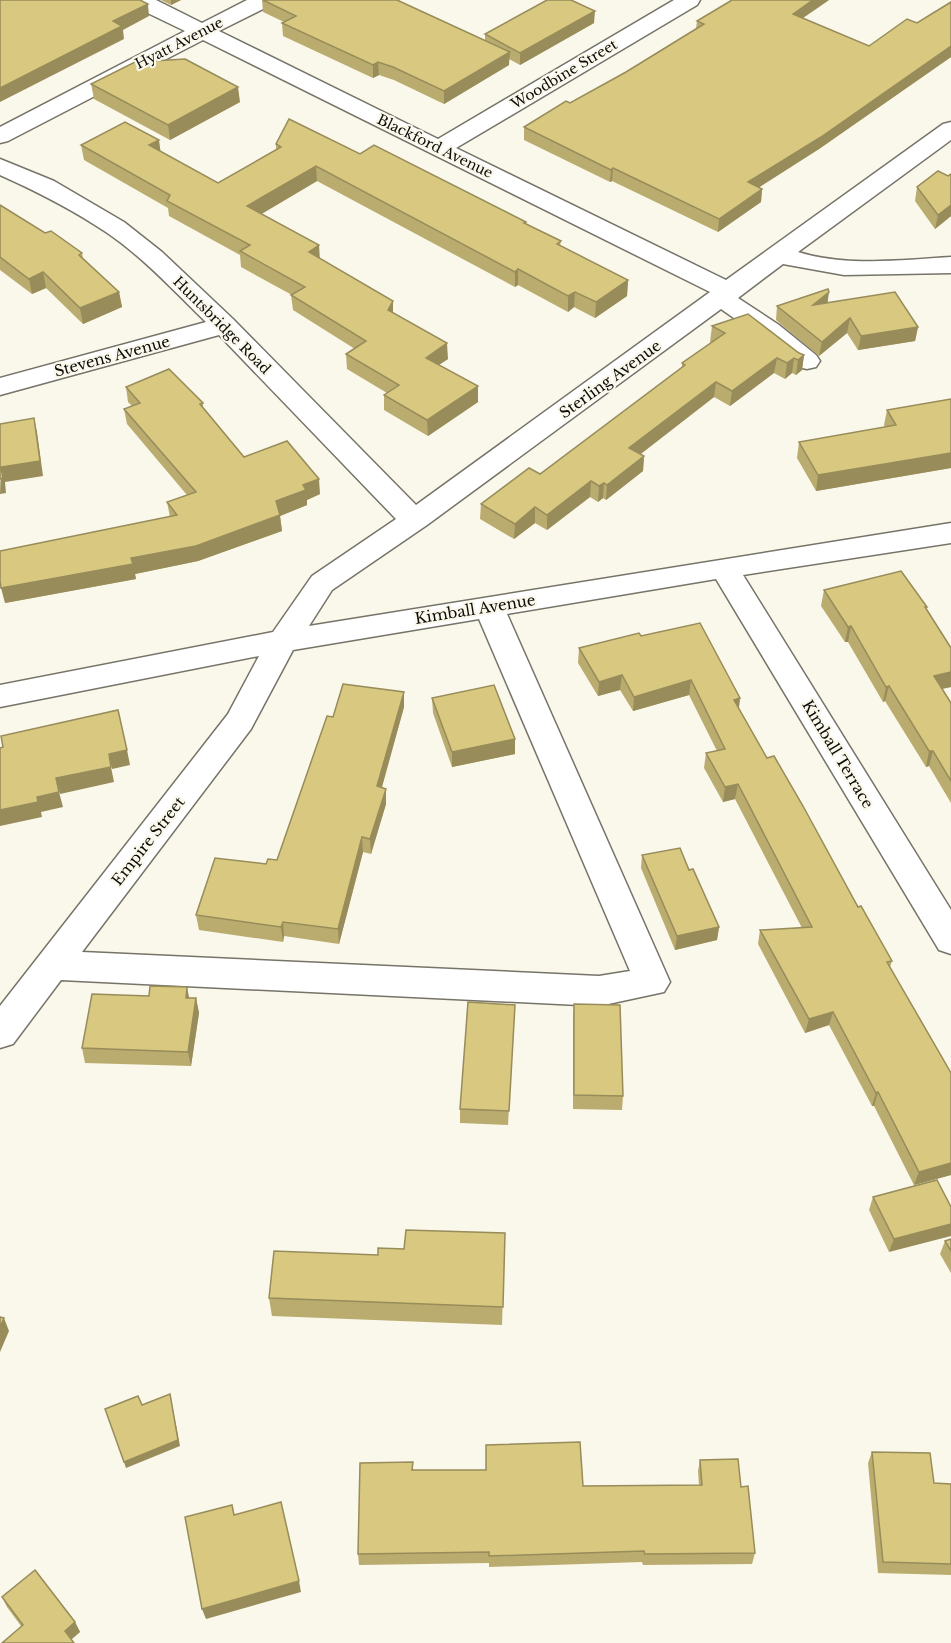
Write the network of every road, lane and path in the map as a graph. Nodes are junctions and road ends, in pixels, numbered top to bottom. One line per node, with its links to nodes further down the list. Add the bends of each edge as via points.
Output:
1 (139, 0): 4 (street, Blackford Avenue)
2 (263, 0): 4 (street, Hyatt Avenue)
3 (689, 0): 7 (street, Woodbine Street)
4 (202, 32): 6 (street, Hyatt Avenue); 7 (street, Blackford Avenue)
5 (951, 129): 9 (street, Sterling Avenue)
6 (0, 136)
7 (439, 148): 11 (street, Blackford Avenue)
8 (0, 166): 12 (street, Huntsbridge Road, via 45,186 115,227 153,257)
9 (780, 255): 10 (street, via 807,264 863,270); 11 (street, Sterling Avenue)
10 (951, 265)
11 (726, 295): 13 (street, Blackford Avenue); 15 (street, Sterling Avenue)
12 (224, 325): 14 (street, Stevens Avenue); 15 (street, Huntsbridge Road, via 403,510)
13 (807, 361)
14 (0, 387)
15 (417, 518): 19 (street, Sterling Avenue, via 322,583)
16 (951, 533): 17 (street, Kimball Avenue)
17 (724, 568): 18 (street, Kimball Avenue); 21 (street, Kimball Terrace)
18 (489, 607): 19 (street, Kimball Avenue); 22 (street, via 652,982 599,991)
19 (283, 641): 20 (street, Kimball Avenue); 22 (street, Empire Street, via 240,721)
20 (0, 696)
21 (951, 939)
22 (52, 965): 23 (street, Empire Street)
23 (0, 1033)

